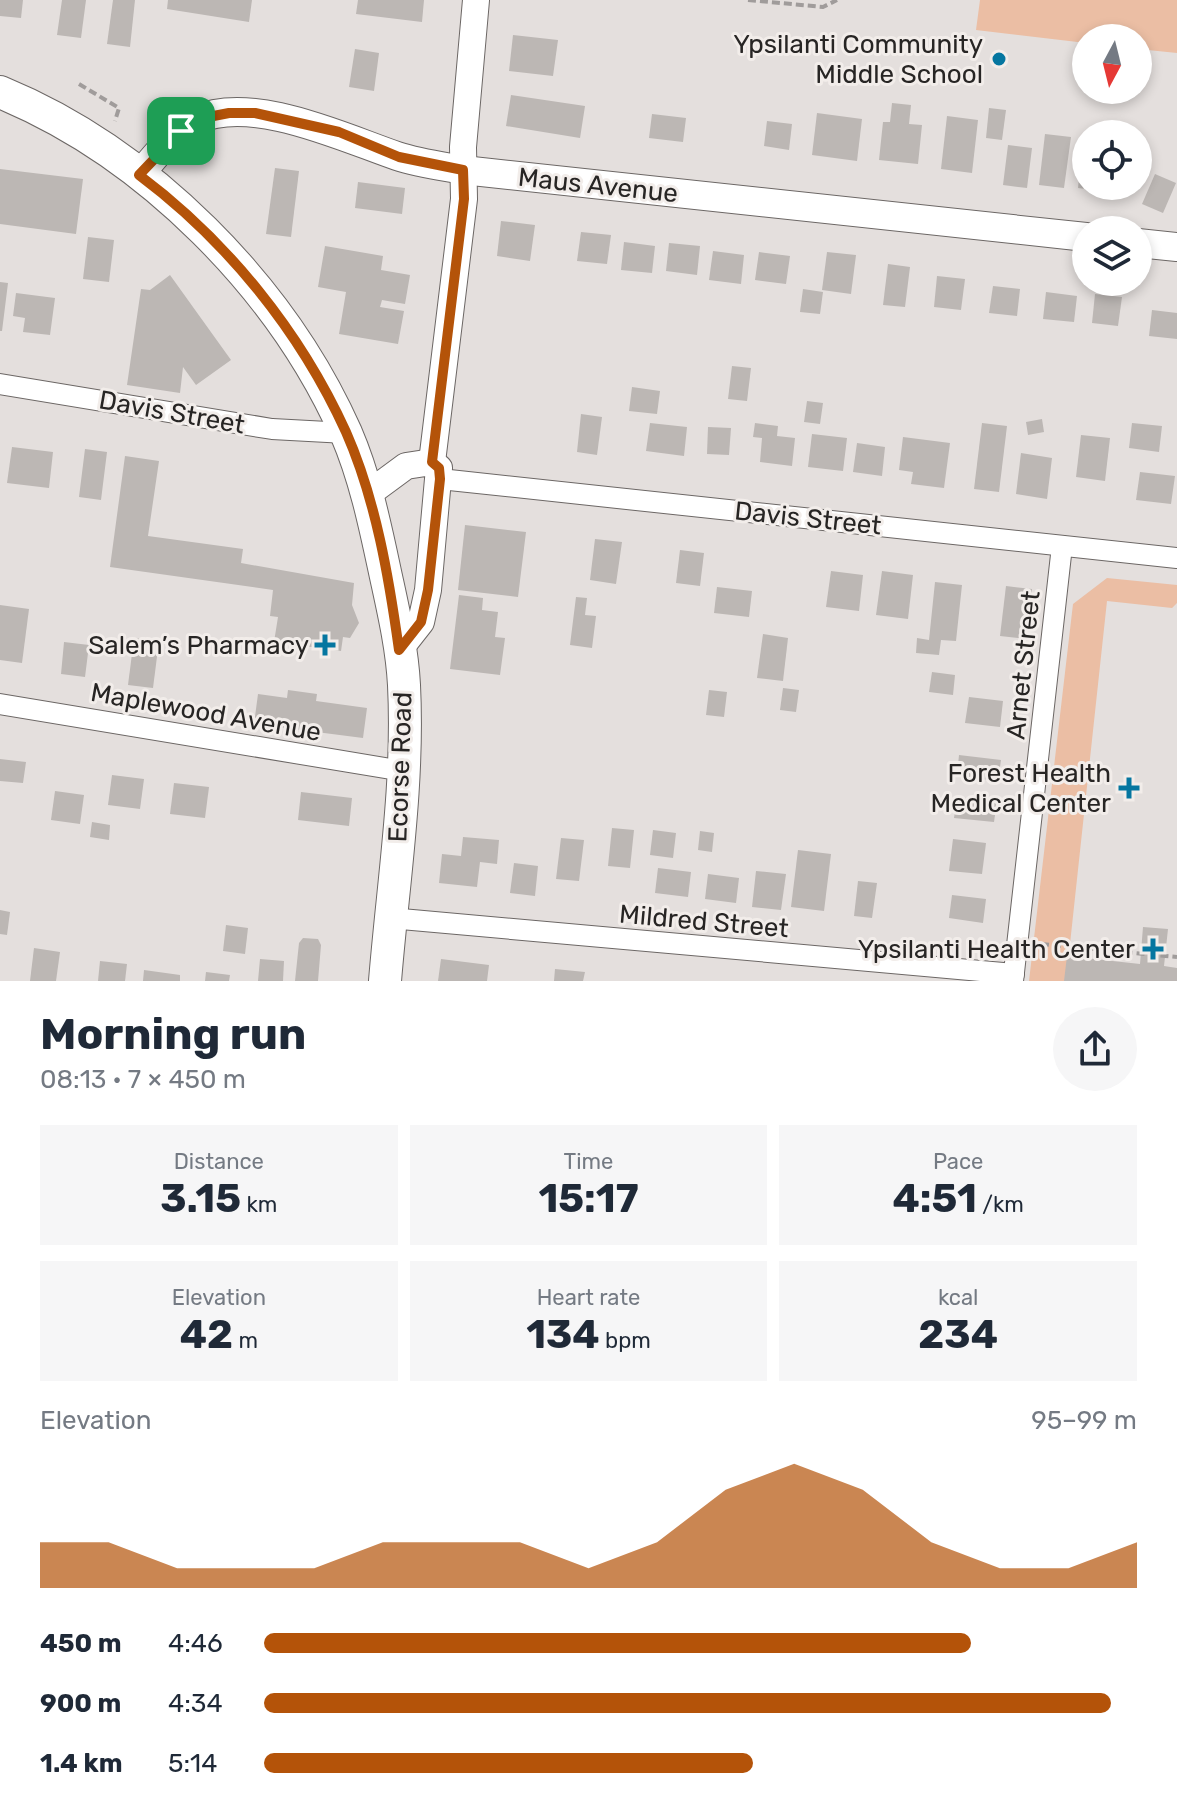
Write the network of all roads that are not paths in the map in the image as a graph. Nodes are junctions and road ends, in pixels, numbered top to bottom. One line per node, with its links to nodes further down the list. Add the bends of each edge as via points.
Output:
1 (476, 0): 3 (street)
2 (0, 92): 4 (main road, Ecorse Road, via 83,135)
3 (463, 170): 4 (main road, Maus Avenue, via 399,157 339,132 255,113 229,113 198,119); 5 (main road, Maus Avenue); 10 (street)
4 (139, 175): 9 (main road, Ecorse Road, via 184,211 241,269 309,364)
5 (1072, 235)
6 (1152, 244): 7 (main road)
7 (1177, 247)
8 (0, 384): 9 (street, Davis Street, via 272,429)
9 (346, 433): 11 (main road, Ecorse Road)
10 (437, 470): 11 (street, Davis Street, via 406,466); 12 (street, Davis Street); 14 (street, via 428,590 421,622)
11 (368, 494): 14 (main road, Ecorse Road)
12 (1062, 546): 13 (street, Davis Street); 18 (street, Arnet Street)
13 (1177, 558)
14 (399, 650): 16 (main road, Ecorse Road)
15 (0, 704): 16 (street, Maplewood Avenue)
16 (403, 771): 17 (main road, Ecorse Road)
17 (390, 918): 18 (street, Mildred Street); 19 (main road, Ecorse Road)
18 (1014, 978)
19 (385, 981)

